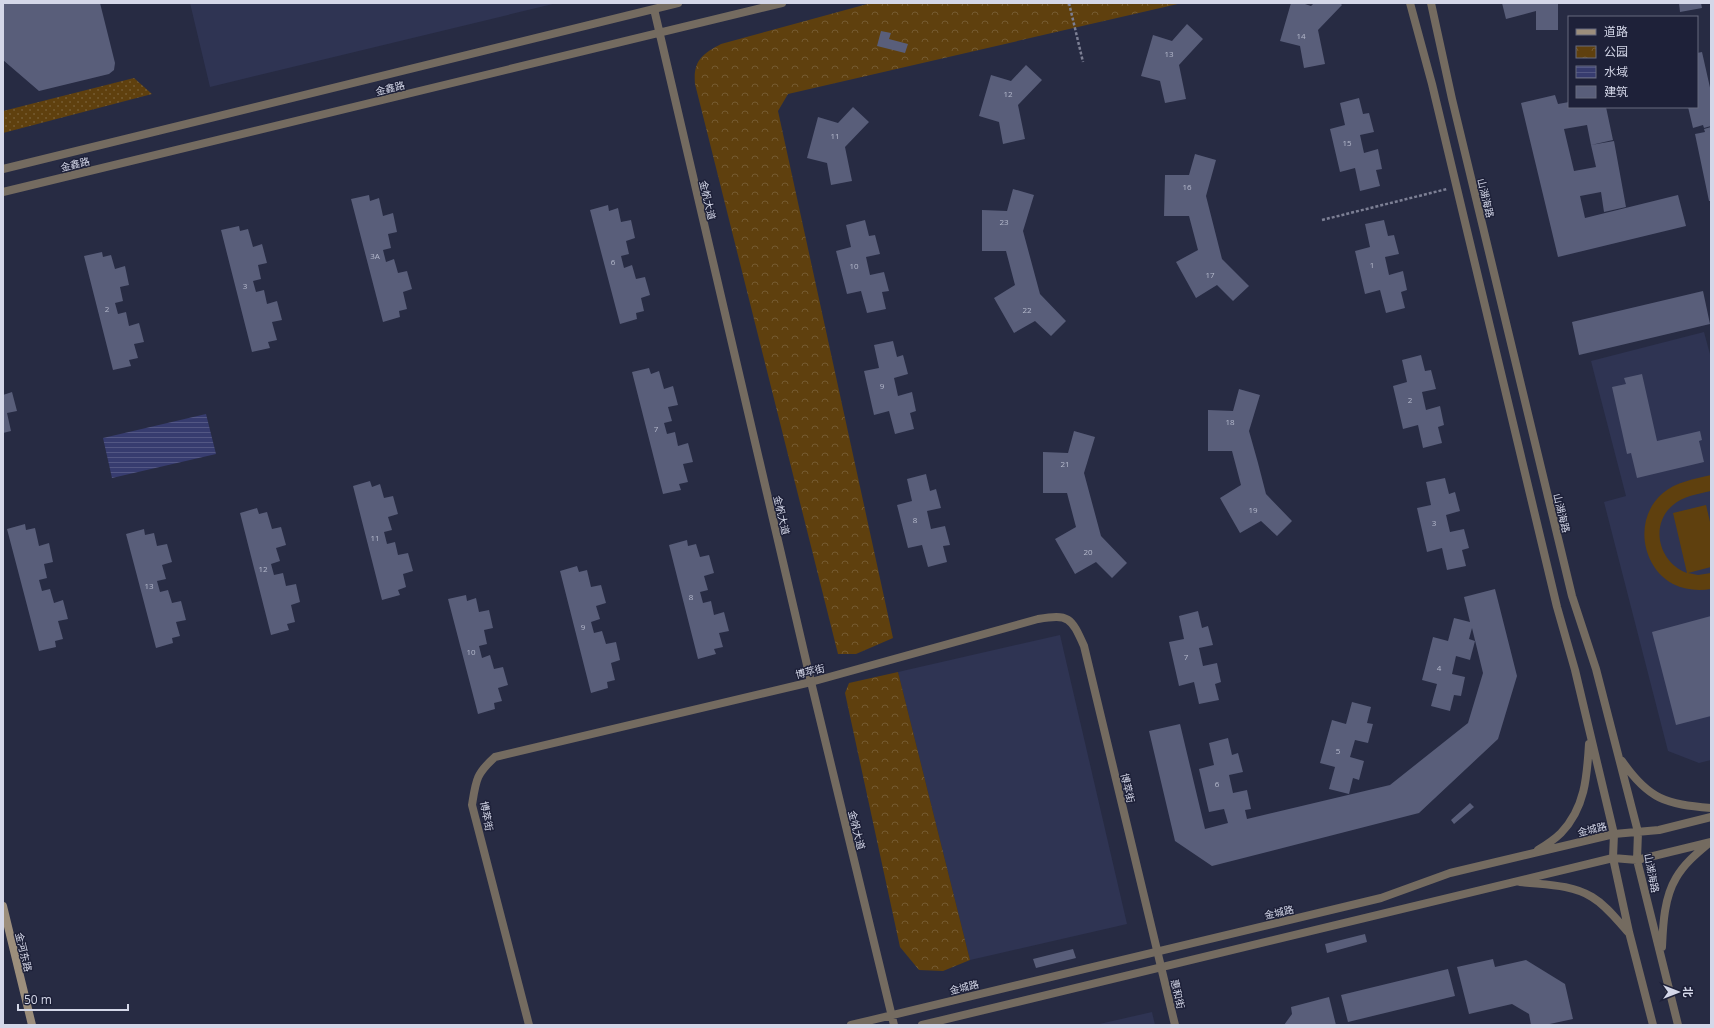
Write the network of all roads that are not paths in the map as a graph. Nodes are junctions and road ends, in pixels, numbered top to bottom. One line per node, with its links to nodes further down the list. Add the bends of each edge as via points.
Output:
1 (678, 3): 5 (street, 金鑫路)
2 (782, 3): 6 (street, 金鑫路)
3 (1410, 3): 10 (street, via 1457,186)
4 (1431, 3): 11 (street, 山湖海路, via 1572,596 1596,669)
5 (654, 9): 6 (street, 金帆大道); 7 (street, 金鑫路)
6 (659, 33): 8 (street, 金鑫路); 9 (street, 金帆大道)
7 (3, 169)
8 (3, 192)
9 (811, 682): 23 (street, 博萃街, via 1038,619 1057,616 1070,620 1084,646); 26 (street, 金帆大道); 28 (street, 博萃街, via 511,752 495,757 487,764 477,778 472,805)
10 (1589, 736): 15 (street); 17 (street, via 1583,797 1574,817 1560,834)
11 (1619, 756): 12 (street, via 1631,774 1655,796 1669,803); 14 (street, 山湖海路)
12 (1711, 808)
13 (1711, 817): 14 (street, 金城路, via 1659,830)
14 (1638, 832): 15 (street, 金城路); 19 (street, 山湖海路)
15 (1614, 834): 17 (street, 金城路); 18 (street)
16 (1710, 843): 19 (street); 24 (street, via 1691,859 1676,878 1663,920)
17 (1535, 853): 23 (street, 金城路, via 1450,873 1381,898)
18 (1613, 858): 19 (street); 20 (street); 22 (street)
19 (1637, 860): 24 (street, 山湖海路)
20 (1512, 882): 22 (street, via 1560,886 1592,897); 25 (street)
21 (3, 906): 27 (main road, 金河东路)
22 (1629, 932): 33 (street)
23 (1157, 951): 25 (street, 博萃街); 26 (street, 金城路)
24 (1662, 958): 34 (street, 山湖海路)
25 (1161, 967): 31 (street); 32 (street, 惠和街)
26 (891, 1015): 29 (street, 金城路); 30 (street, 金帆大道)
27 (32, 1025)
28 (529, 1025)
29 (851, 1025)
30 (894, 1025)
31 (922, 1025)
32 (1175, 1025)
33 (1653, 1025)
34 (1678, 1025)

